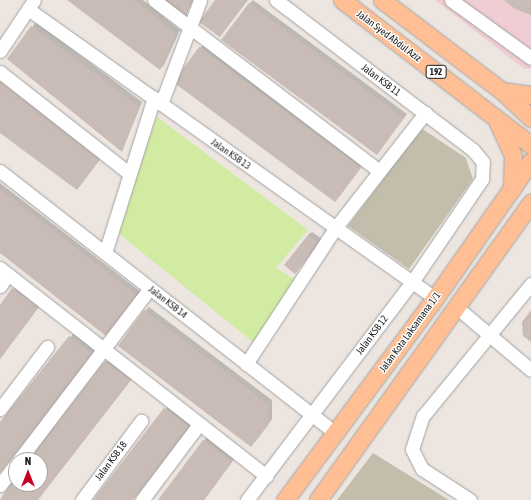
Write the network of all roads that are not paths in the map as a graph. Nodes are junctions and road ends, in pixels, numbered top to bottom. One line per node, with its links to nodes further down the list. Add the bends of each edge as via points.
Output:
1 (154, 0): 8 (street)
2 (200, 0): 8 (street)
3 (276, 0): 15 (street, Jalan KSB 11)
4 (342, 0): 16 (main road, Jalan Syed Abdul Aziz / 192)
5 (382, 0): 12 (main road, 192)
6 (451, 0): 10 (street)
7 (31, 4): 9 (street); 14 (street, Jalan KSB 13)
8 (191, 28): 14 (street); 22 (street)
9 (0, 51)
10 (529, 58)
11 (0, 72): 23 (street)
12 (502, 91): 13 (main road); 17 (main road, 192)
13 (531, 95)
14 (157, 101): 23 (street); 26 (street, Jalan KSB 13)
15 (425, 113): 19 (street, Jalan KSB 11, via 473,150); 22 (street)
16 (496, 118): 18 (main road, Jalan Syed Abdul Aziz / 192); 24 (main road, via 513,155)
17 (531, 118)
18 (531, 145)
19 (483, 162): 29 (street, Jalan KSB 12, via 482,179)
20 (531, 162): 24 (main road, Jalan Kota Laksamana 1/1)
21 (0, 171): 27 (street, Jalan KSB 14)
22 (379, 172): 26 (street)
23 (130, 174): 27 (street)
24 (511, 191): 33 (main road, Jalan Kota Laksamana 1/1)
25 (531, 203): 34 (main road)
26 (336, 227): 29 (street, Jalan KSB 13); 38 (street)
27 (105, 253): 32 (street, Jalan KSB 14)
28 (4, 271): 31 (street); 37 (street)
29 (412, 282): 33 (street, Jalan KSB 13); 41 (street, Jalan KSB 12)
30 (531, 284): 35 (street)
31 (0, 286)
32 (150, 288): 37 (street); 38 (street, Jalan KSB 14)
33 (435, 298): 44 (main road, Jalan Kota Laksamana 1/1)
34 (455, 306): 35 (street); 53 (main road)
35 (490, 336): 39 (street); 54 (street, via 423,416 412,449 422,470)
36 (47, 347): 40 (street)
37 (104, 350): 43 (street); 45 (street)
38 (246, 364): 41 (street, Jalan KSB 14)
39 (531, 370)
40 (0, 409)
41 (312, 415): 44 (street, Jalan KSB 14); 47 (street, Jalan KSB 12)
42 (141, 421): 49 (street, Jalan KSB 18)
43 (200, 424): 47 (street); 50 (street)
44 (335, 433): 52 (main road, Jalan Kota Laksamana 1/1)
45 (25, 452)
46 (8, 474): 48 (street)
47 (266, 476): 51 (street, Jalan KSB 12)
48 (0, 485)
49 (82, 500)
50 (142, 500)
51 (247, 500)
52 (285, 500)
53 (318, 500)
54 (470, 500)

